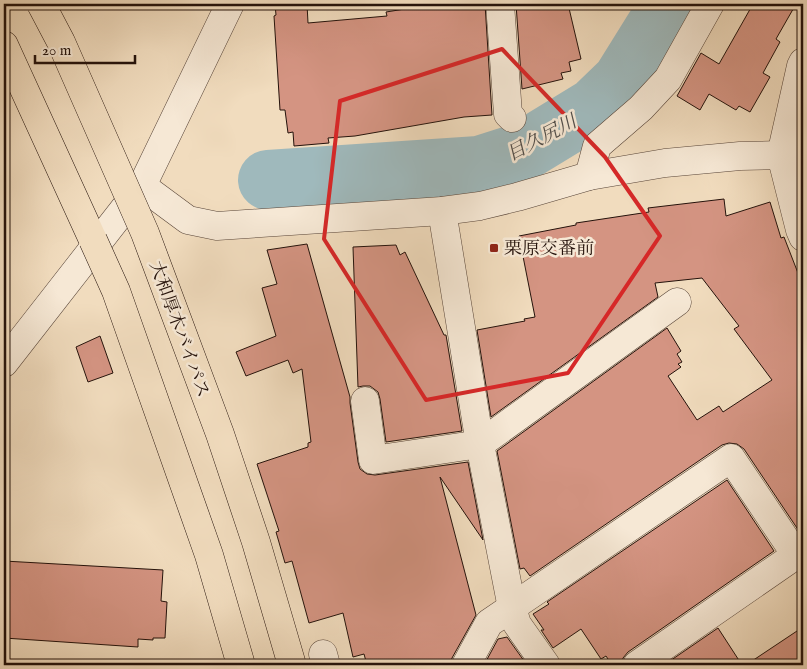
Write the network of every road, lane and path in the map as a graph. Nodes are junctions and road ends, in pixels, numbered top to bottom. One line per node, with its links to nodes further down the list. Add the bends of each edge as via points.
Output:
1 (41, 4): 19 (highway, 大和厚木バイパス, bridge, via 145,233 220,434)
2 (230, 4): 10 (street)
3 (500, 4): 7 (street, via 508,114)
4 (710, 4): 9 (street, via 668,79 641,108 597,146)
5 (4, 45): 18 (highway, bridge, via 116,291 209,555)
6 (803, 62): 8 (street)
7 (512, 118)
8 (792, 158): 9 (street, via 740,156 665,163); 12 (street)
9 (589, 176): 11 (street, via 517,198)
10 (142, 186): 11 (street, via 188,220 217,226); 14 (street)
11 (442, 211): 16 (street)
12 (803, 237)
13 (677, 302): 16 (street)
14 (4, 363)
15 (365, 402): 16 (street, via 373,460)
16 (480, 444): 17 (street)
17 (512, 608): 20 (street, via 489,623); 21 (street, via 517,624); 22 (street, via 731,458 796,555)
18 (241, 665)
19 (292, 665)
20 (466, 665)
21 (546, 665)
22 (637, 665)

